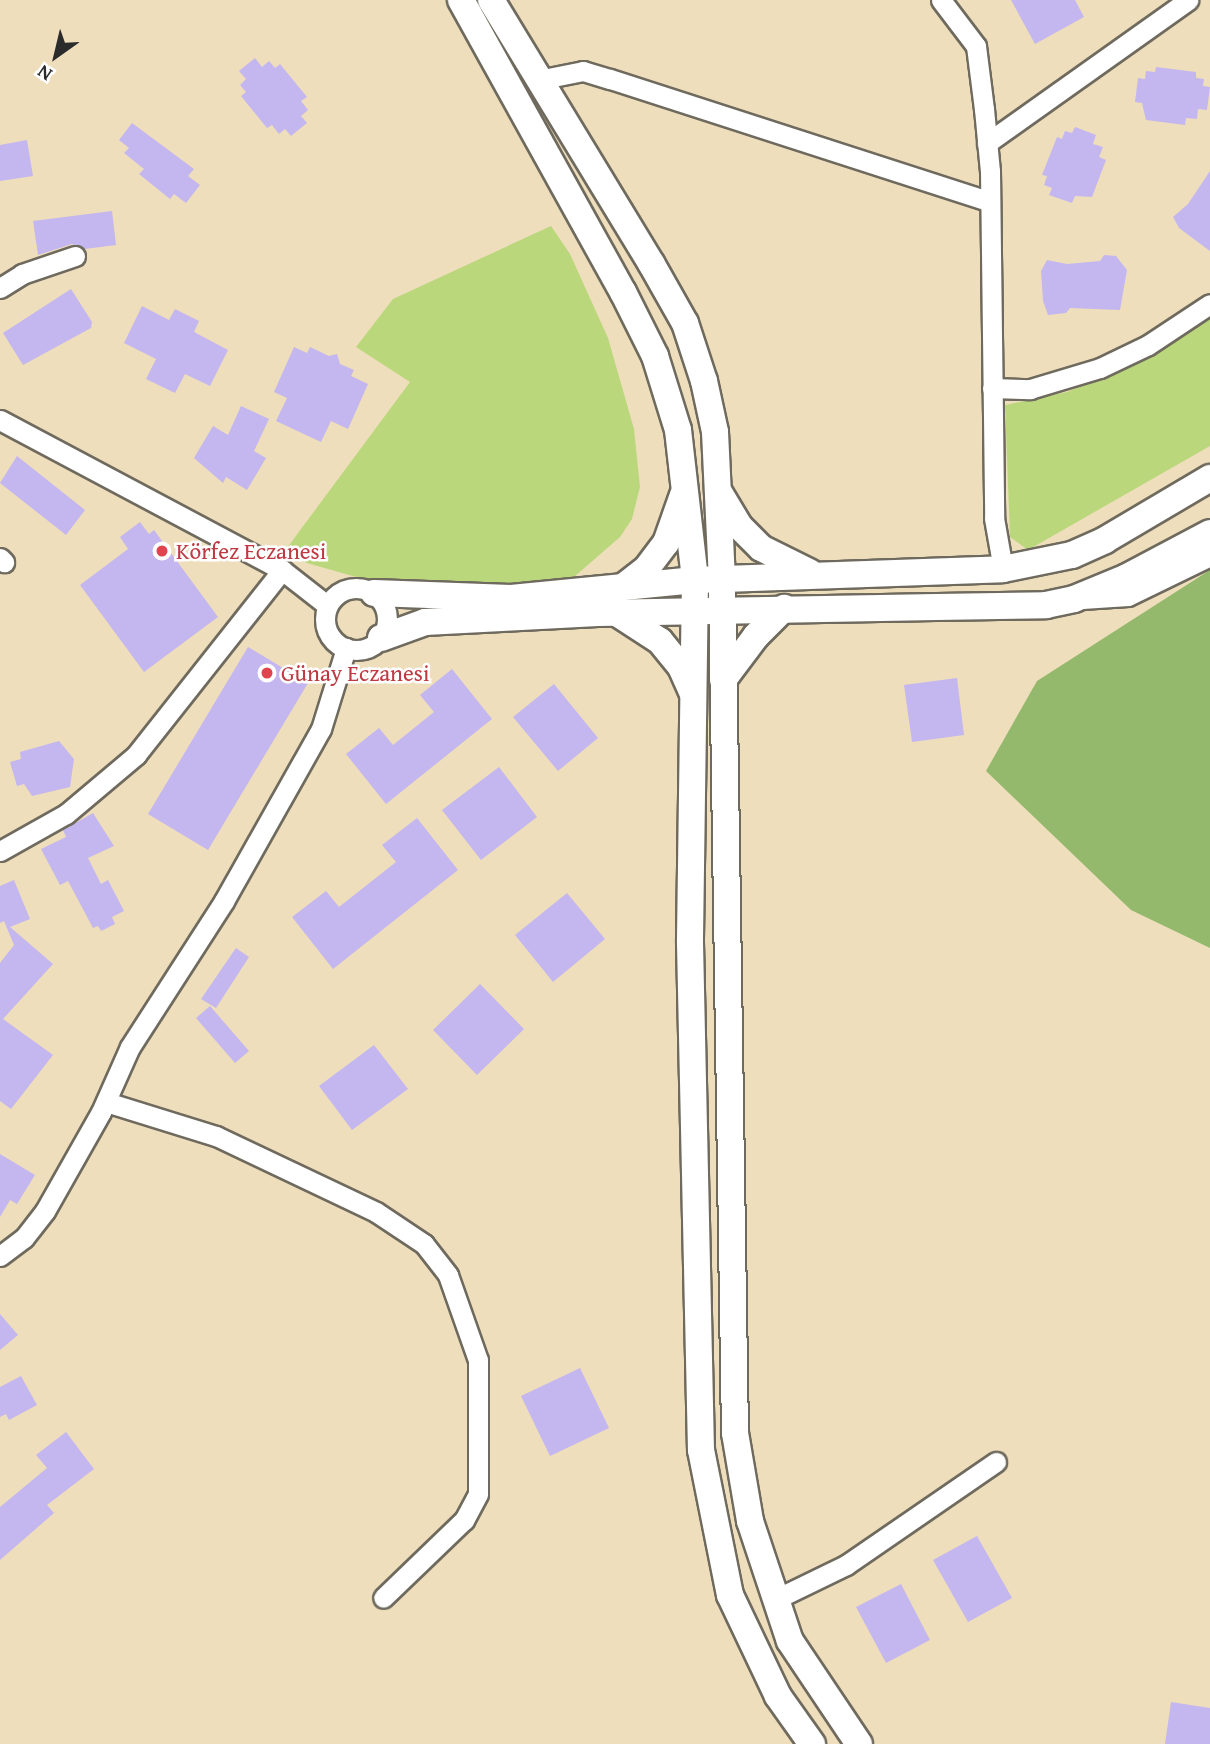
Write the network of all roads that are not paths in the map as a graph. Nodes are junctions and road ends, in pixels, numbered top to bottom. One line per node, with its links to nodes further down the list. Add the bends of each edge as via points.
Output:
1 (461, 0): 13 (street, via 654,356 678,430)
2 (491, 0): 5 (street)
3 (942, 0): 6 (street, via 976,46)
4 (1188, 0): 6 (street)
5 (543, 79): 7 (street, via 583,71); 15 (street, via 685,323 715,432)
6 (987, 143): 7 (street)
7 (990, 202): 11 (street)
8 (75, 256): 9 (street, via 22,274)
9 (0, 288)
10 (1210, 304): 11 (street, via 1148,345 1100,368 1030,389)
11 (992, 388): 18 (street, via 994,518)
12 (0, 420): 19 (street)
13 (684, 472): 22 (street); 23 (street, via 682,502 666,543 647,568)
14 (1210, 478): 18 (street, via 1072,555)
15 (717, 484): 20 (street, via 739,526 761,548 787,564); 21 (street)
16 (1210, 533): 25 (street)
17 (1210, 556): 25 (street, via 1128,596)
18 (1003, 569): 20 (street)
19 (282, 570): 26 (street); 35 (street, via 136,755 66,814)
20 (832, 576): 21 (street)
21 (722, 579): 22 (street); 28 (street)
22 (695, 580): 23 (street); 29 (street)
23 (623, 587): 24 (street, via 510,598)
24 (374, 593): 26 (street, via 353,588 334,597); 31 (street, via 386,610)
25 (1074, 599): 27 (street, via 1018,608)
26 (328, 606): 32 (street, via 326,627)
27 (785, 608): 28 (street); 33 (street, via 755,636)
28 (723, 609): 29 (street); 33 (street)
29 (695, 610): 30 (street); 34 (street)
30 (615, 612): 31 (street, via 425,622); 34 (street, via 660,641 681,667)
31 (381, 638): 32 (street, via 365,649)
32 (346, 648): 36 (street, via 321,729 224,901 130,1047)
33 (723, 680): 40 (street, via 735,1433 750,1521)
34 (694, 698): 41 (street, via 690,943 701,1450 730,1595 778,1696)
35 (0, 851)
36 (106, 1102): 37 (street, via 39,1220); 39 (street, via 215,1136 376,1212 424,1244 448,1275 478,1360 478,1494 464,1520)
37 (0, 1256)
38 (996, 1462): 40 (street, via 846,1565)
39 (383, 1598)
40 (774, 1600): 42 (street, via 790,1641)
41 (812, 1744)
42 (859, 1744)

